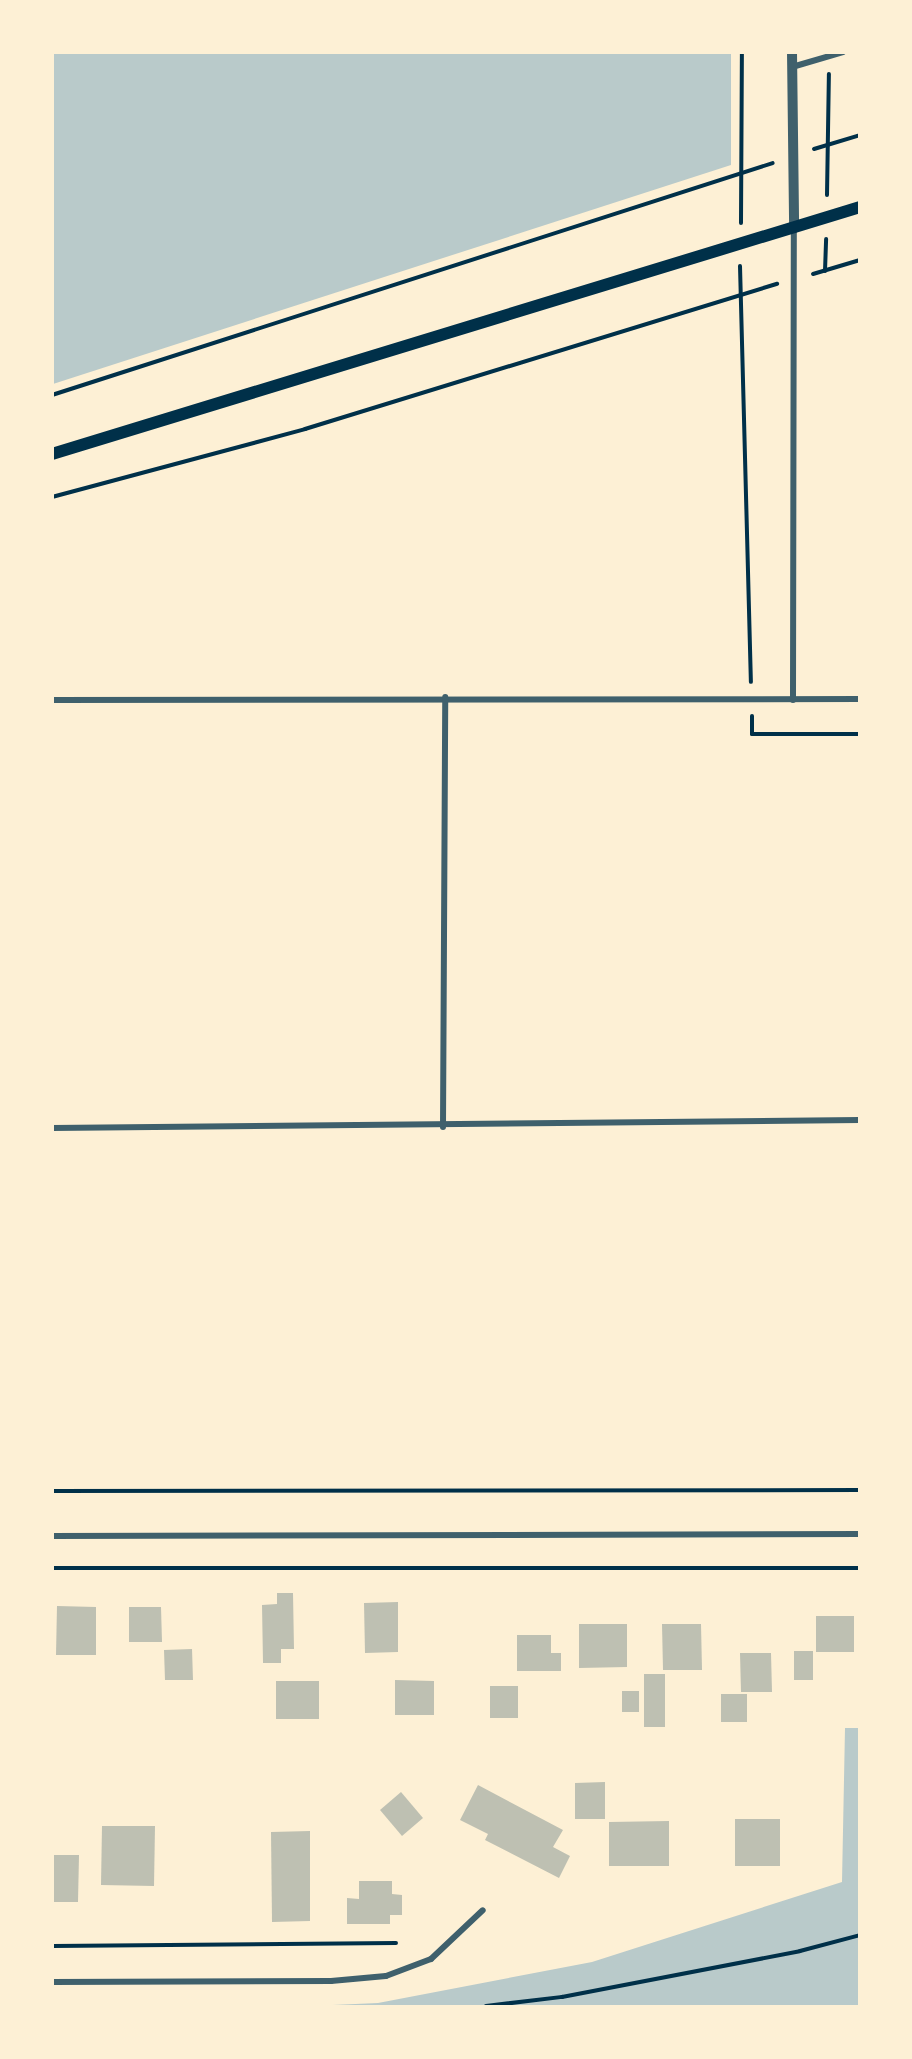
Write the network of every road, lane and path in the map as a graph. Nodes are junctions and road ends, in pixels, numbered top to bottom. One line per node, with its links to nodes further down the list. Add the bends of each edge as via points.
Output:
1 (742, 52): 11 (path, via 742,174)
2 (792, 52): 5 (street)
3 (843, 52): 4 (street)
4 (829, 57): 5 (street); 6 (path, via 829,144)
5 (792, 67): 8 (street)
6 (860, 135)
7 (860, 207): 8 (main road)
8 (794, 228): 12 (main road); 18 (street)
9 (860, 260): 10 (path)
10 (825, 271)
11 (52, 395)
12 (52, 454)
13 (52, 497): 14 (path, via 305,429 740,295)
14 (750, 654)
15 (445, 697): 17 (street); 18 (street); 22 (street)
16 (860, 699): 18 (street)
17 (52, 700)
18 (794, 700)
19 (752, 734): 20 (path)
20 (860, 734)
21 (860, 1120): 22 (street)
22 (443, 1127): 23 (street)
23 (52, 1128)
24 (860, 1490): 25 (path)
25 (52, 1491)
26 (860, 1534): 27 (street)
27 (52, 1536)
28 (52, 1568): 29 (path)
29 (860, 1568)
30 (483, 1910): 34 (street, via 431,1959 386,1976 331,1981)
31 (860, 1935): 35 (path, via 800,1951 562,1997)
32 (396, 1943): 33 (path)
33 (52, 1946)
34 (52, 1982)
35 (486, 2007)

